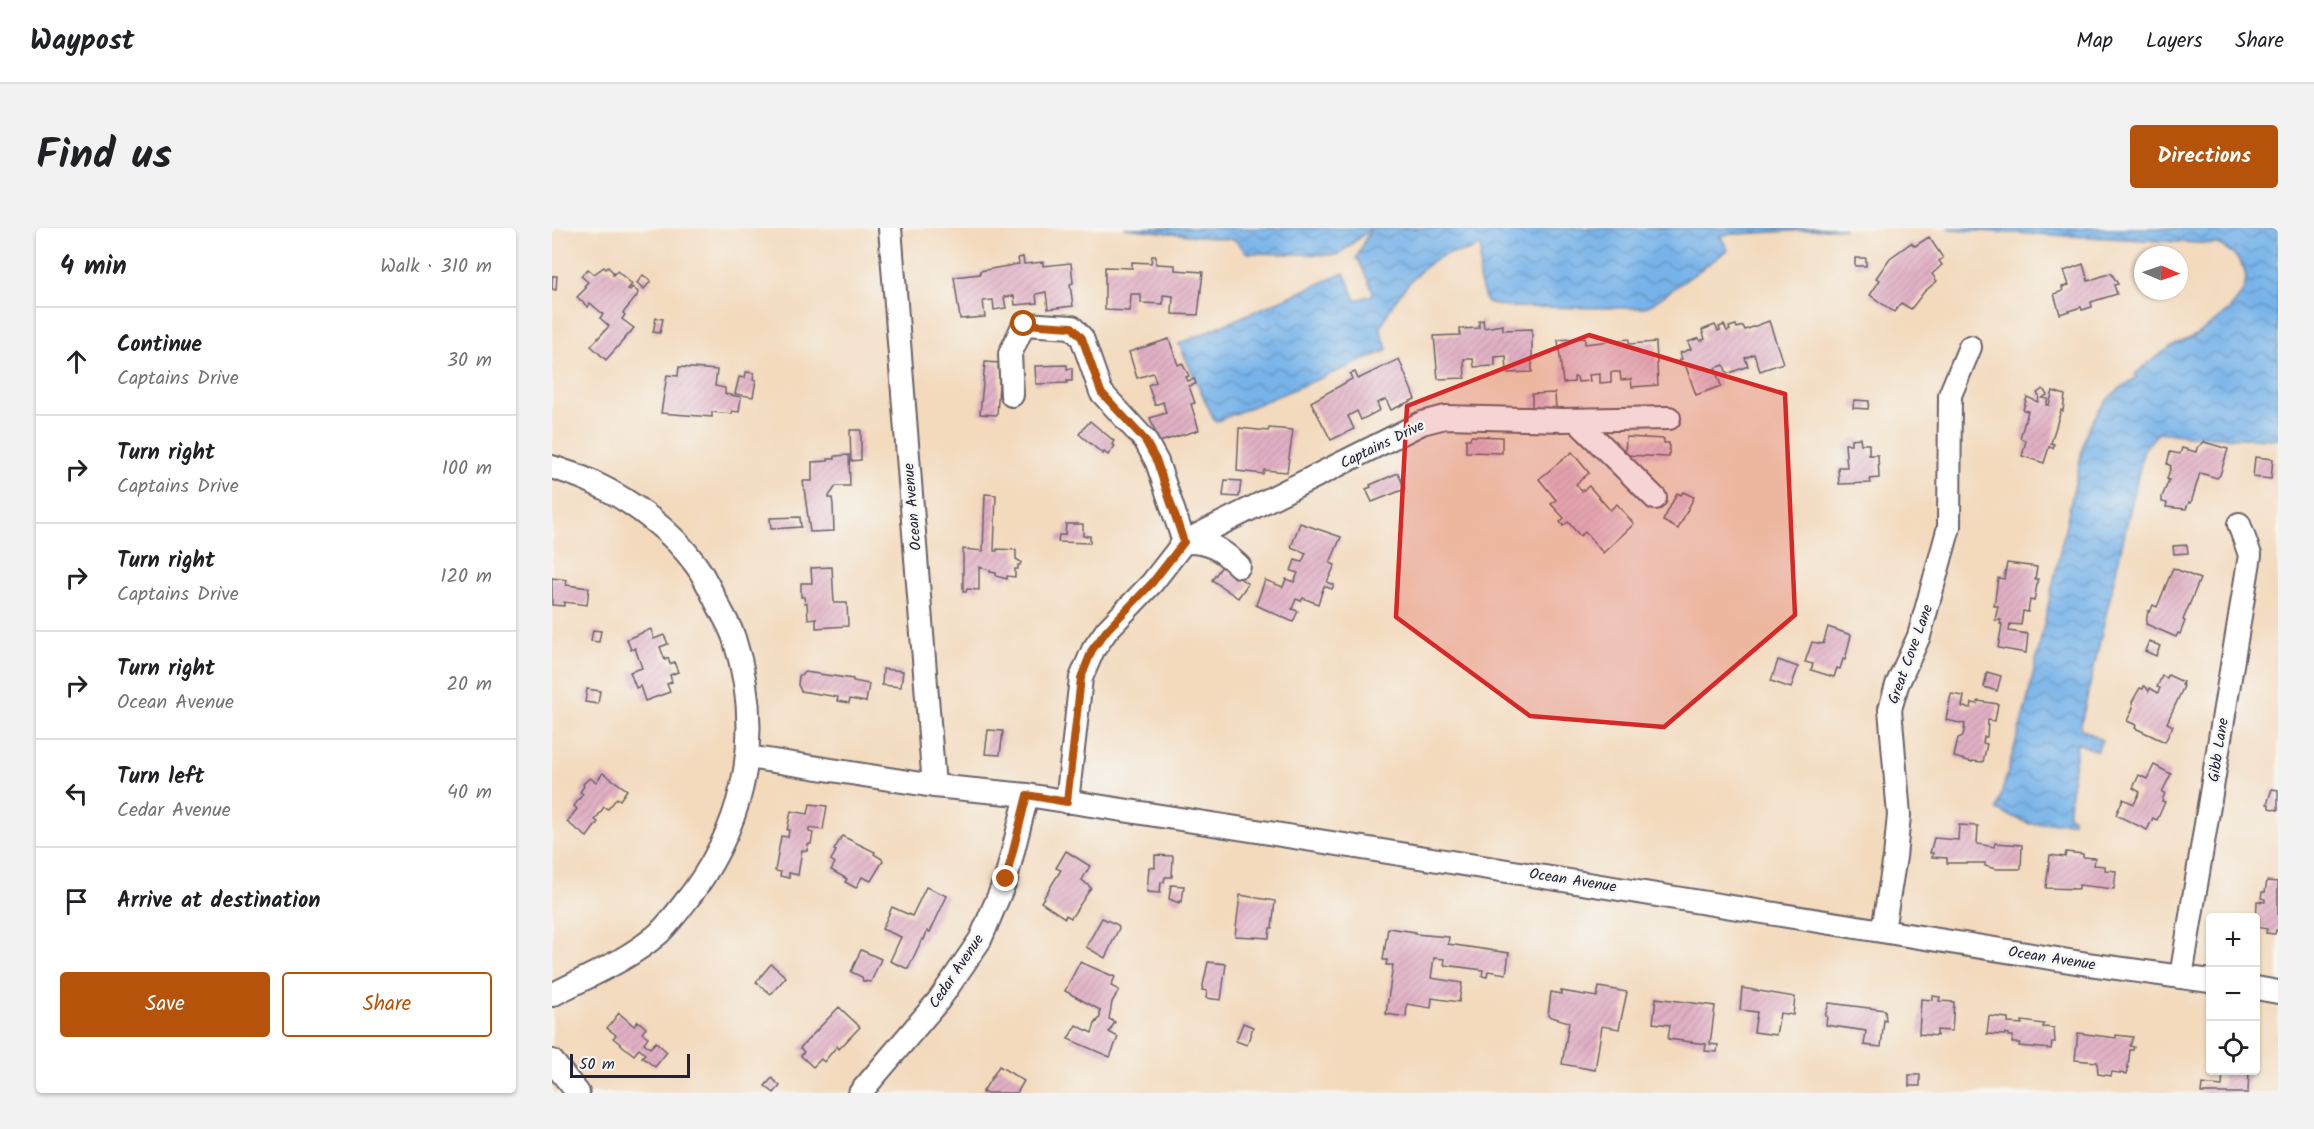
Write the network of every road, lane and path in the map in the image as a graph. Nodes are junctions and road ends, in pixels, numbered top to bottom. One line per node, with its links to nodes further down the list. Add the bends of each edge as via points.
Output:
1 (890, 228): 12 (street, Ocean Avenue)
2 (1970, 347): 15 (street, Great Cove Lane, via 1950,395 1949,527 1919,636 1890,709 1899,815)
3 (1012, 395): 9 (street, via 1010,354 1024,324 1072,327 1082,338 1101,392 1145,440 1157,462)
4 (1670, 418): 5 (street, Captains Drive)
5 (1576, 420): 7 (street); 9 (street, Captains Drive, via 1445,417 1422,423)
6 (552, 466): 11 (street, via 594,482 630,503 670,536 696,565 734,636 749,720)
7 (1655, 498)
8 (2240, 524): 16 (street, Gibb Lane, via 2250,555)
9 (1184, 542): 10 (street, via 1203,542 1227,554); 14 (street, Captains Drive, via 1092,650 1081,678)
10 (1239, 566)
11 (748, 757): 12 (street, Ocean Avenue); 20 (street, via 727,836 712,865 683,904 658,934 608,968)
12 (934, 786): 13 (street, Ocean Avenue)
13 (1027, 795): 14 (street, Ocean Avenue); 23 (street, Cedar Avenue, via 1006,879 980,940 939,1000)
14 (1067, 802): 15 (street, Ocean Avenue)
15 (1883, 930): 16 (street, Ocean Avenue)
16 (2181, 977): 17 (street, Ocean Avenue)
17 (2206, 980)
18 (2260, 989): 19 (street)
19 (2278, 992)
20 (552, 995)
21 (552, 1061): 22 (street)
22 (578, 1093)
23 (860, 1093)

